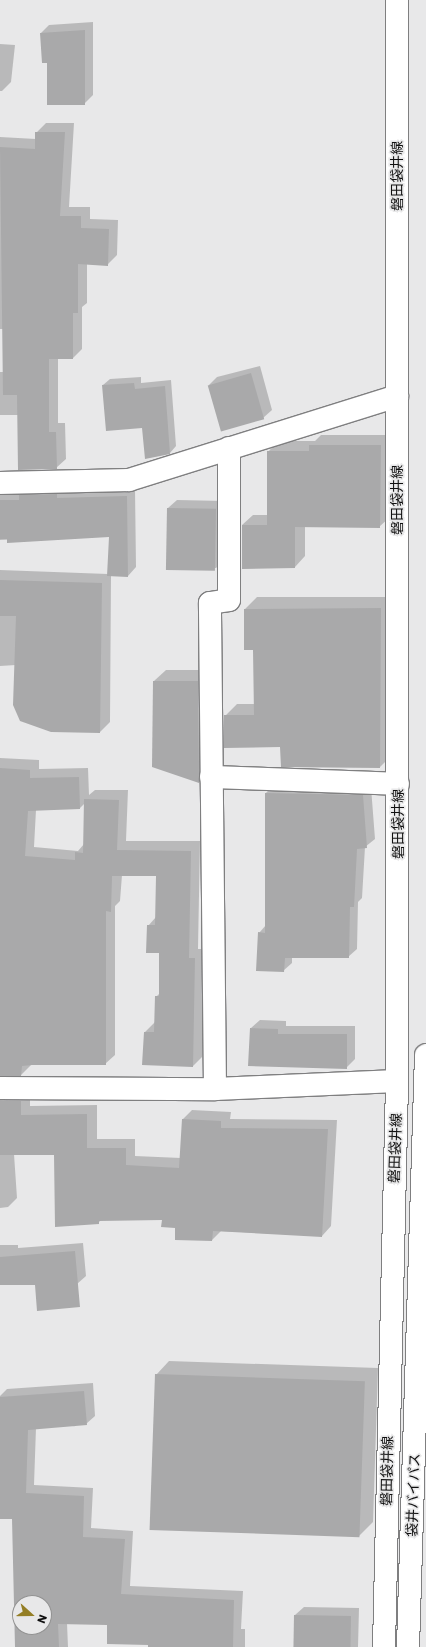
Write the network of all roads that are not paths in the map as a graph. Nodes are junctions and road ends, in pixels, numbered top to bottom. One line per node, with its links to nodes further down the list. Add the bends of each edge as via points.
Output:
1 (397, 0): 2 (main road, 磐田袋井線)
2 (397, 396): 3 (main road); 6 (main road, 磐田袋井線)
3 (229, 448): 4 (main road, via 129,480); 5 (main road, via 229,600 210,603)
4 (0, 483)
5 (211, 776): 6 (main road); 10 (main road)
6 (398, 784): 8 (main road, 磐田袋井線)
7 (426, 1055): 12 (main road, 袋井バイパス)
8 (397, 1081): 10 (main road); 11 (main road, 磐田袋井線)
9 (0, 1088): 10 (main road)
10 (215, 1089)
11 (384, 1647)
12 (408, 1647)

